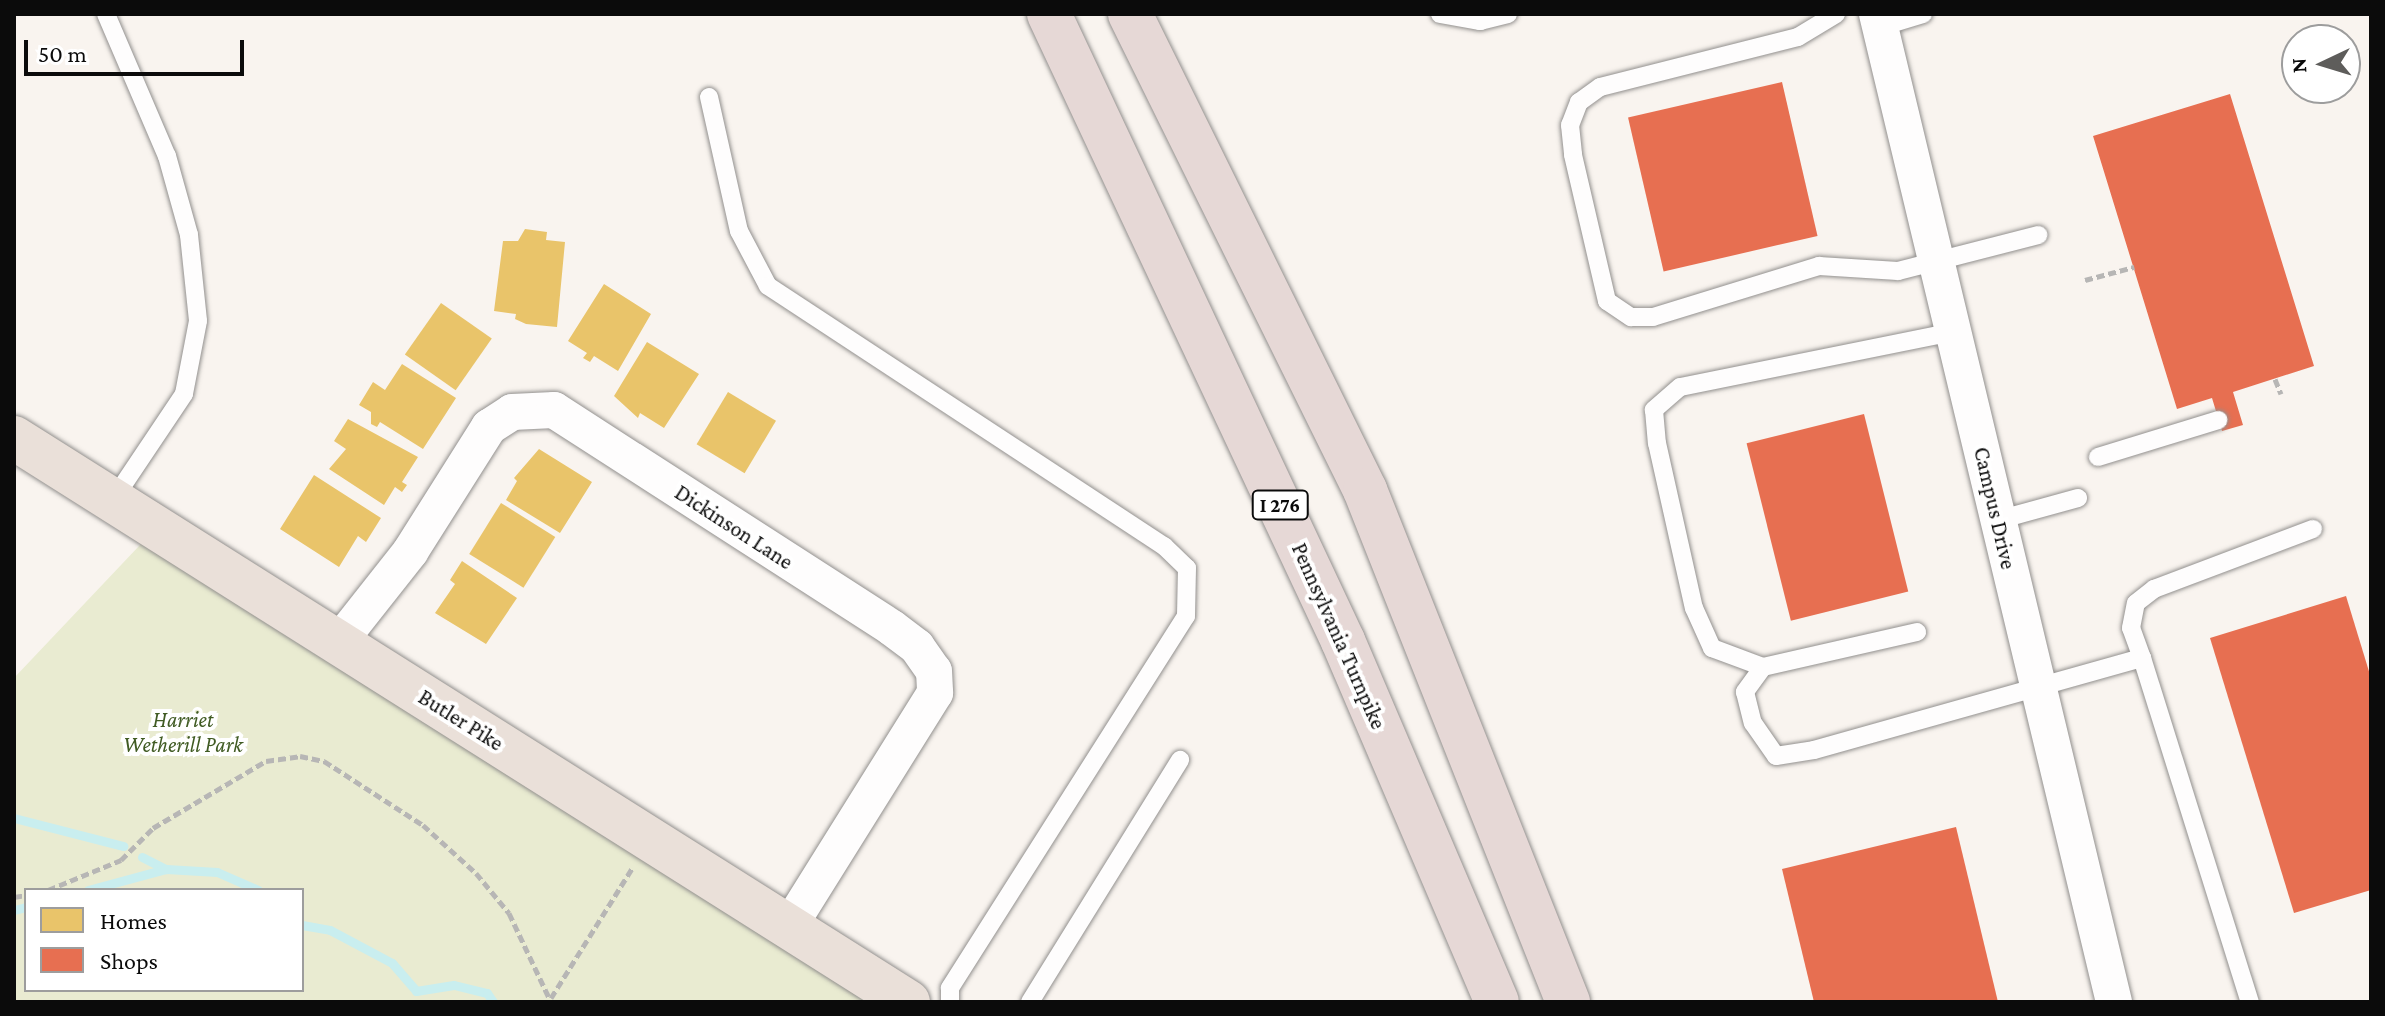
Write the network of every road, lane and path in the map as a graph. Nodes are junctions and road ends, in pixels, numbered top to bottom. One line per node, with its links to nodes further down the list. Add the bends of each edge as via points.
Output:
1 (106, 14): 21 (lane, via 167,156 189,235 198,321 184,394)
2 (1049, 14): 37 (highway, Pennsylvania Turnpike / I 276, via 1343,641)
3 (1130, 14): 38 (highway, via 1365,490)
4 (1440, 14): 5 (lane, via 1480,21)
5 (1508, 14)
6 (1836, 14): 11 (lane, via 1798,37 1600,87 1579,102 1570,125 1573,155 1607,301 1631,317 1653,317 1819,266 1898,271)
7 (1923, 14): 8 (lane)
8 (1879, 21): 11 (street, Campus Drive)
9 (709, 97): 35 (lane, via 739,231 768,286 1164,546 1187,568 1186,616 950,988)
10 (2038, 235): 11 (lane)
11 (1936, 259): 14 (street, Campus Drive)
12 (2134, 267): 13 (path)
13 (2085, 280)
14 (1953, 332): 22 (street, Campus Drive); 27 (lane, via 1680,387 1654,410 1694,608 1712,648)
15 (2275, 379): 16 (path)
16 (2281, 394)
17 (2218, 420): 19 (lane)
18 (14, 438): 21 (main road, Butler Pike)
19 (2098, 457)
20 (2078, 498): 22 (lane)
21 (113, 500): 25 (main road, Butler Pike)
22 (1998, 520): 28 (street, Campus Drive)
23 (2313, 529): 26 (lane, via 2154,589 2136,603 2131,628)
24 (1917, 632): 27 (lane)
25 (339, 642): 30 (main road, Butler Pike); 32 (street, Dickinson Lane, via 410,552 489,427 512,412 554,410 892,628 917,647 934,671 935,693)
26 (2142, 658): 28 (lane); 40 (lane)
27 (1763, 667): 28 (lane, via 1745,692 1753,723 1776,756 1814,750)
28 (2038, 685): 39 (street, Campus Drive)
29 (1180, 760): 36 (lane)
30 (650, 839): 32 (main road, Butler Pike); 33 (path)
31 (53, 888): 33 (path, via 121,860 153,828 266,761 300,756 324,761 423,825 476,873 509,913)
32 (789, 927): 34 (main road, Butler Pike)
33 (551, 1000)
34 (908, 1002)
35 (950, 1002)
36 (1030, 1002)
37 (1497, 1002)
38 (1568, 1002)
39 (2114, 1002)
40 (2250, 1002)

